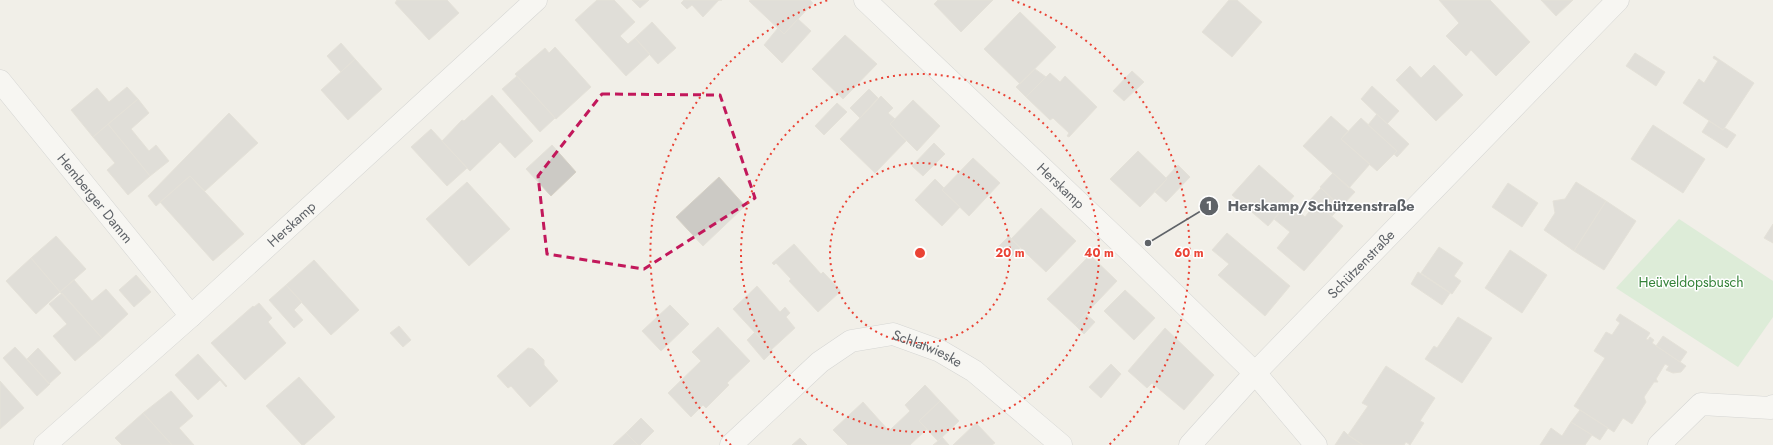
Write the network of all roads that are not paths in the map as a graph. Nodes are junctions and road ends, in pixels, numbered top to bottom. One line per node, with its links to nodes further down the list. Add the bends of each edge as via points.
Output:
1 (536, 0): 5 (street, Herskamp)
2 (865, 0): 6 (street, Herskamp)
3 (1618, 0): 6 (street, Schützenstraße)
4 (0, 81): 5 (street, Hemberger Damm)
5 (191, 316): 8 (street, Herskamp)
6 (1255, 373): 11 (street, Schützenstraße); 12 (street)
7 (1773, 406): 13 (street, via 1772,408 1701,404)
8 (45, 445)
9 (731, 445): 10 (street, Schlatwieske, via 820,362 851,341 893,334 940,351 974,371)
10 (1061, 445)
11 (1190, 445)
12 (1316, 445)
13 (1659, 445)

